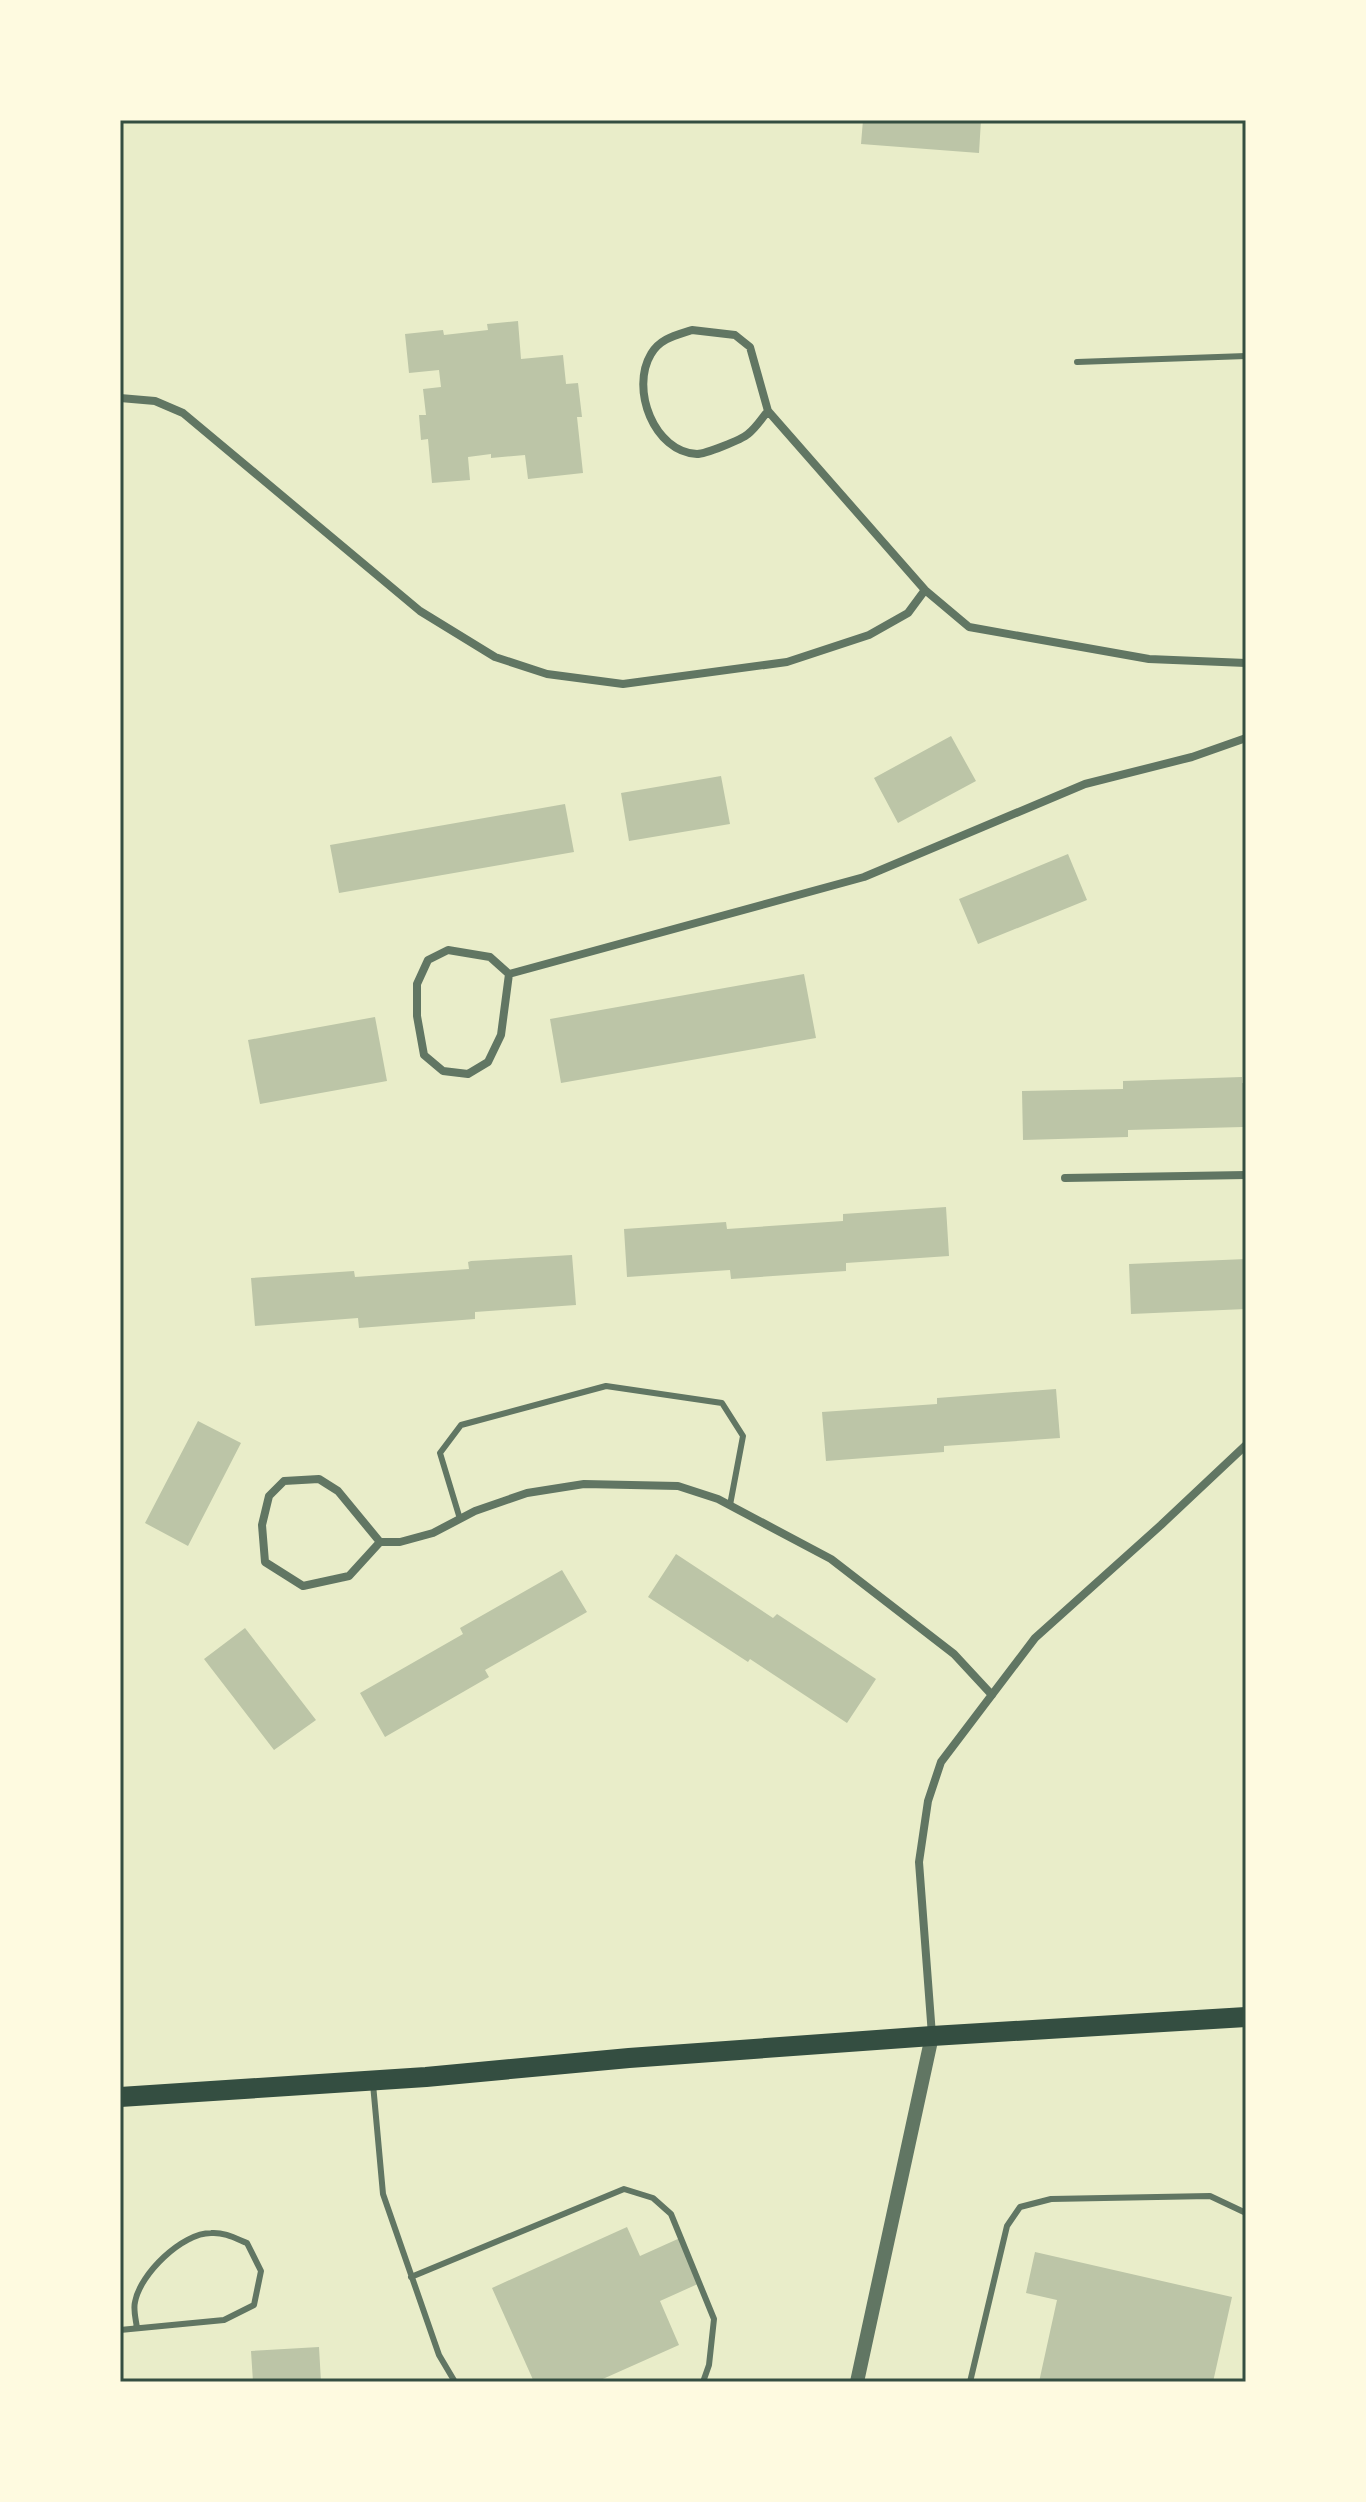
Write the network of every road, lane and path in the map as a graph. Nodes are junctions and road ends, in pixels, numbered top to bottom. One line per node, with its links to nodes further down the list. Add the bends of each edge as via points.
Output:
1 (1246, 356): 2 (lane)
2 (1077, 362)
3 (120, 398): 5 (street, via 155,401 183,413 420,611 495,657 547,674 623,684 787,662 869,635 908,613)
4 (768, 411): 4 (street, via 750,347 735,335 692,330 667,338 650,354 643,386 648,415 674,449 700,455 748,435); 5 (street)
5 (925, 590): 6 (street, via 969,627 1149,659)
6 (1246, 663)
7 (1246, 738): 8 (street, via 1085,784 864,877)
8 (509, 974): 8 (street, via 490,957 448,950 428,960 417,984 424,1055 443,1071 468,1074 488,1062 501,1035)
9 (1246, 1175): 10 (street)
10 (1065, 1178)
11 (1246, 1445): 15 (street, via 1035,1638)
12 (730, 1505): 13 (street, via 678,1486 584,1484 527,1493); 13 (lane, via 743,1436 722,1403 606,1386 461,1425 440,1453); 15 (street, via 831,1559 954,1654)
13 (460, 1519): 14 (street, via 433,1533)
14 (380, 1542): 14 (street, via 338,1491 319,1479 284,1481 269,1496 262,1525 265,1562 303,1586 349,1576)
15 (992, 1695): 17 (street, via 941,1762 928,1801 919,1862)
16 (1246, 2017): 17 (main road)
17 (932, 2036): 18 (main road); 26 (street)
18 (373, 2081): 19 (main road); 21 (lane, via 383,2194)
19 (120, 2097)
20 (1246, 2213): 27 (lane, via 1210,2196 1051,2199 1020,2207 1007,2226)
21 (411, 2277): 24 (lane, via 439,2355); 25 (lane, via 624,2189 653,2198 671,2214 714,2319)
22 (137, 2328): 22 (lane, via 224,2320 254,2305 261,2271 247,2243 207,2232 180,2243 150,2271 135,2302); 23 (lane)
23 (120, 2330)
24 (455, 2382)
25 (703, 2382)
26 (857, 2382)
27 (970, 2382)

